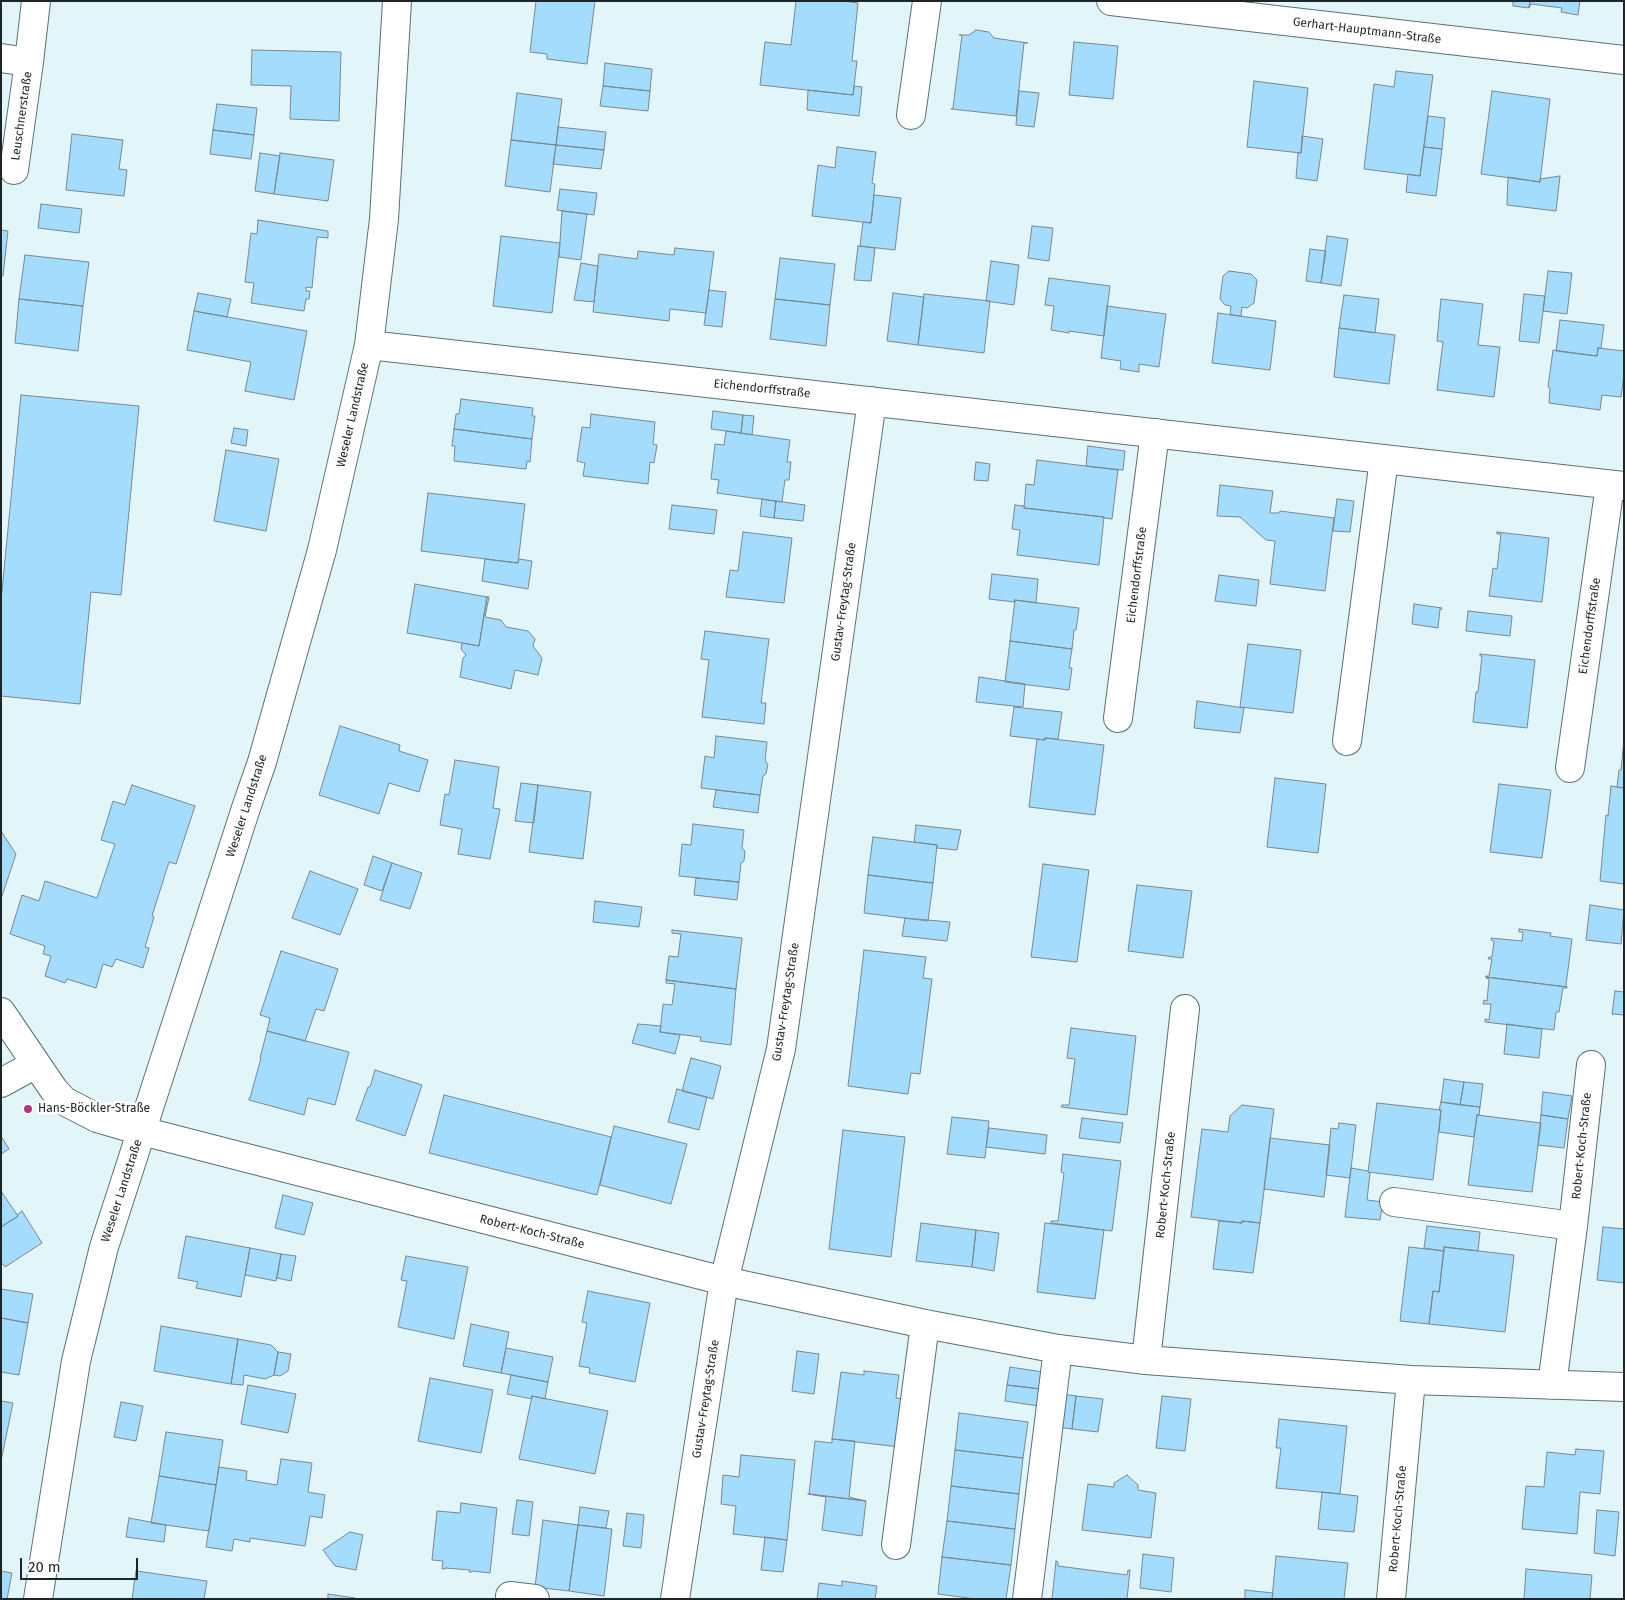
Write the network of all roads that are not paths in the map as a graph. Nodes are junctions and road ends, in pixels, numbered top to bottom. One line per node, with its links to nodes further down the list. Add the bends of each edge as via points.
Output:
1 (36, 1): 7 (street, Leuschnerstraße)
2 (397, 1): 10 (street, Weseler Landstraße, via 384,218)
3 (928, 1): 8 (street)
4 (1111, 1): 6 (street, Gerhart-Hauptmann-Straße)
5 (1, 58): 7 (street, Leuschnerstraße)
6 (1624, 60)
7 (29, 62): 9 (street, Leuschnerstraße)
8 (911, 115)
9 (14, 170)
10 (369, 345): 11 (street, Eichendorffstraße); 23 (street, Weseler Landstraße, via 322,550 265,752)
11 (872, 401): 12 (street, Eichendorffstraße); 26 (street, Gustav-Freytag-Straße, via 781,1049)
12 (1155, 433): 13 (street, Eichendorffstraße); 15 (street, Eichendorffstraße)
13 (1384, 459): 14 (street, Eichendorffstraße); 16 (street)
14 (1617, 485): 17 (street, Eichendorffstraße)
15 (1118, 718)
16 (1347, 742)
17 (1570, 768)
18 (1185, 1009): 29 (street, Robert-Koch-Straße)
19 (1, 1012): 20 (street, Robert-Koch-Straße)
20 (36, 1064): 22 (street); 23 (street, Robert-Koch-Straße, via 64,1101 97,1118)
21 (1591, 1066): 25 (street, Robert-Koch-Straße)
22 (1, 1083)
23 (142, 1131): 26 (street, Robert-Koch-Straße); 34 (street, Weseler Landstraße, via 104,1247 76,1360)
24 (1394, 1202): 25 (street)
25 (1573, 1226): 31 (street, Robert-Koch-Straße)
26 (724, 1282): 27 (street, Robert-Koch-Straße); 35 (street, Gustav-Freytag-Straße)
27 (925, 1324): 28 (street, Robert-Koch-Straße); 33 (street)
28 (1058, 1349): 29 (street, Robert-Koch-Straße); 36 (street)
29 (1146, 1360): 30 (street, Robert-Koch-Straße)
30 (1411, 1380): 31 (street, Robert-Koch-Straße); 37 (street, Robert-Koch-Straße)
31 (1552, 1385): 32 (street, Robert-Koch-Straße)
32 (1624, 1387)
33 (896, 1545)
34 (38, 1599)
35 (675, 1599)
36 (1027, 1599)
37 (1391, 1599)

